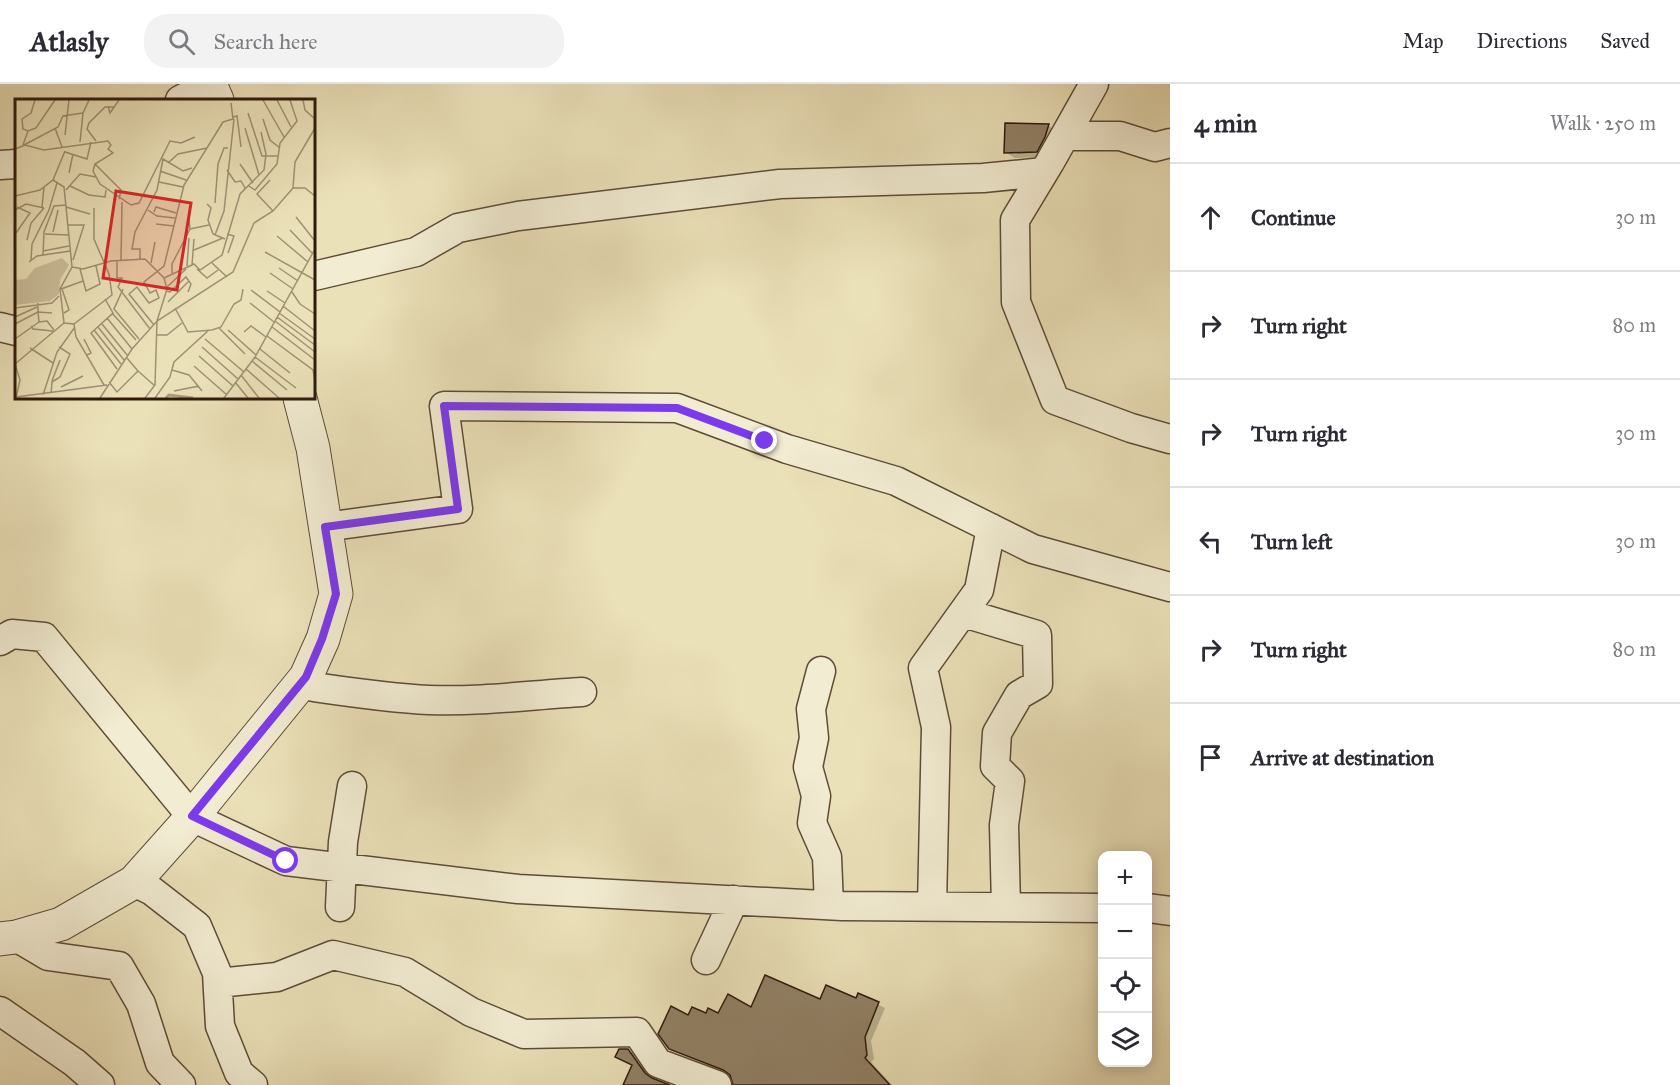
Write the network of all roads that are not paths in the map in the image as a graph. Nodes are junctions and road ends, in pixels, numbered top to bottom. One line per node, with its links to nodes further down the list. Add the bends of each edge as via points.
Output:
1 (211, 84): 3 (street); 4 (street)
2 (1094, 84): 5 (street)
3 (182, 99)
4 (218, 99)
5 (1065, 136): 6 (street, via 1120,136 1155,147); 9 (street)
6 (1170, 143)
7 (15, 164): 8 (street)
8 (0, 165)
9 (1044, 172): 10 (street, via 983,178 780,184 518,216 458,228 416,252); 14 (street, via 1015,220 1016,302 1056,400 1131,429)
10 (315, 276)
11 (0, 327): 12 (street)
12 (15, 331)
13 (300, 399): 15 (street, via 313,448)
14 (1170, 439)
15 (325, 527): 16 (street, via 458,509 444,406 520,405 677,408 788,449 896,481); 21 (street, via 336,594 322,639)
16 (991, 528): 17 (street, via 1033,549); 18 (street, via 979,590)
17 (1170, 587)
18 (964, 613): 29 (street, via 923,668 936,727); 31 (street, via 1037,635 1038,684 1019,695 997,734 995,766 1010,781 1004,825)
19 (0, 641): 24 (street, via 12,633 44,637)
20 (821, 671): 28 (street, via 811,709 814,738 808,767 816,795 812,823 827,857)
21 (300, 684): 22 (street, via 429,700); 24 (street)
22 (582, 692)
23 (352, 786): 25 (street)
24 (192, 816): 25 (street, via 286,861); 26 (street)
25 (342, 868): 27 (street, via 518,889); 30 (street)
26 (134, 882): 35 (street, via 61,924); 37 (street, via 197,926)
27 (734, 900): 28 (street); 36 (street)
28 (830, 905): 29 (street)
29 (932, 906): 31 (street)
30 (340, 907)
31 (1005, 907): 32 (street)
32 (1098, 908)
33 (1152, 909): 34 (street)
34 (1170, 911)
35 (8, 938): 40 (street, via 48,956 119,966 141,1004 160,1063)
36 (706, 960)
37 (218, 983): 41 (street, via 220,1026 239,1073); 42 (street, via 277,977 333,955 405,972 471,1012 524,1034 637,1032 658,1063)
38 (0, 1011): 39 (street, via 75,1063)
39 (93, 1083)
40 (181, 1085)
41 (253, 1085)
42 (717, 1085)

